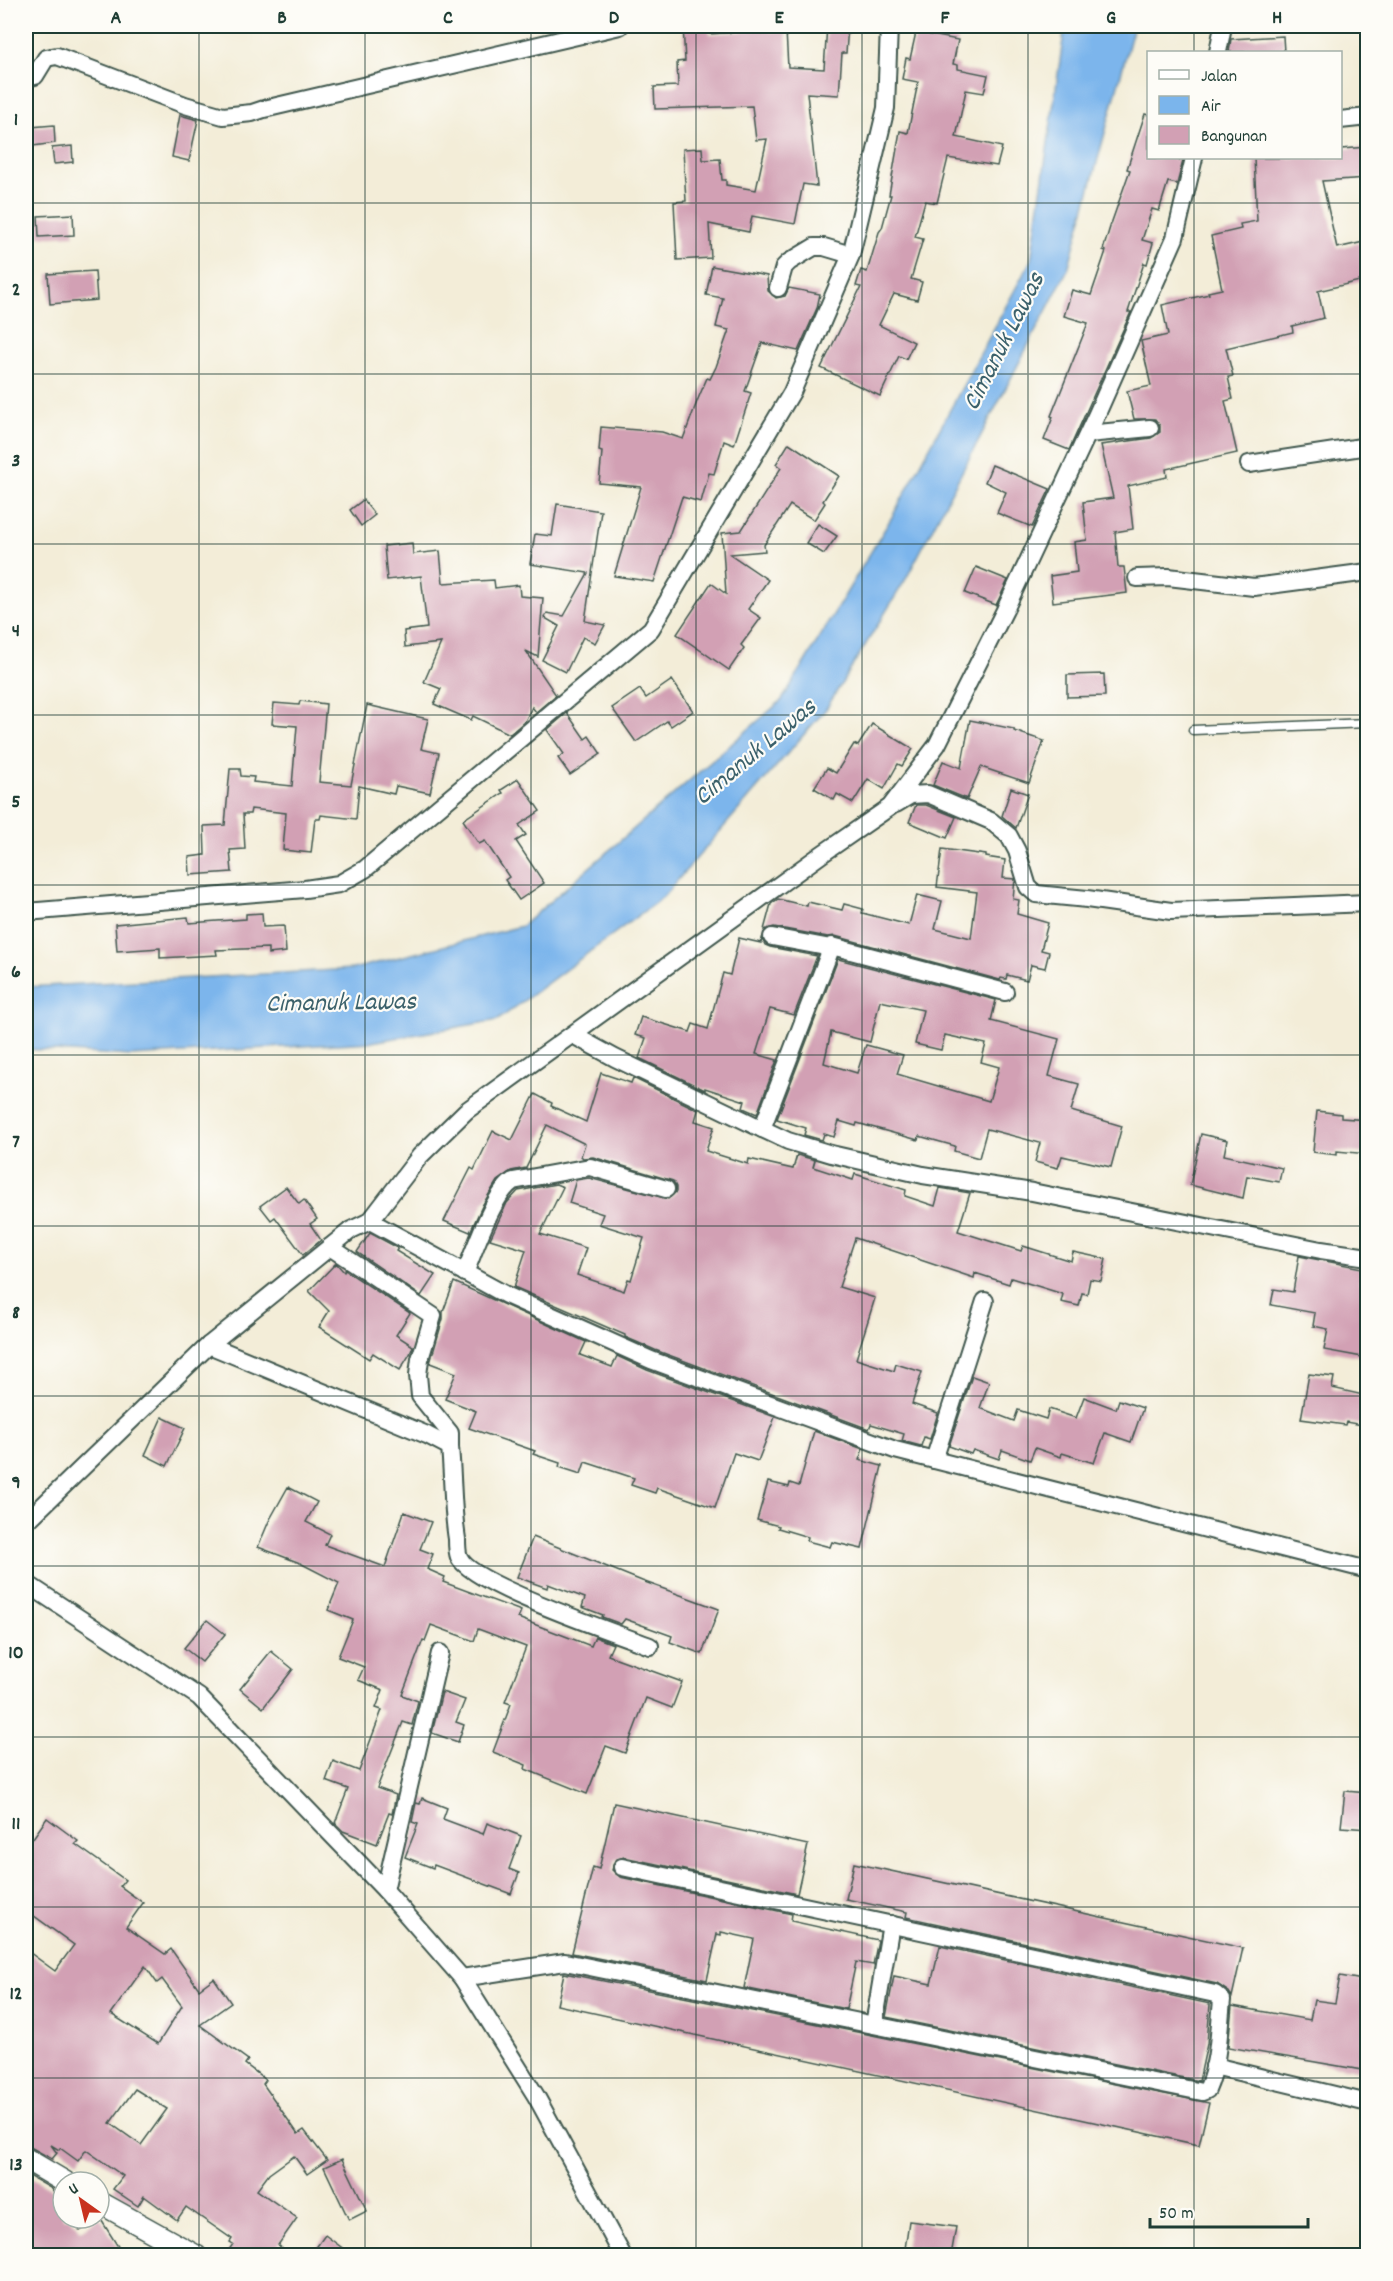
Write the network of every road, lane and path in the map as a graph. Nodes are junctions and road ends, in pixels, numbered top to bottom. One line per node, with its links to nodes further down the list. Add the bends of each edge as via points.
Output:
1 (620, 26): 5 (street, via 252,114 223,116 185,105 57,56 46,57 35,75)
2 (889, 26): 9 (street, via 886,108)
3 (1222, 26): 4 (street)
4 (1218, 51)
5 (26, 78)
6 (1368, 117): 7 (street)
7 (1342, 120)
8 (1194, 159): 12 (street, via 1175,238)
9 (851, 255): 10 (street, via 814,247 784,267); 21 (street, via 792,392 651,629 365,869 339,884 305,889)
10 (778, 288)
11 (1150, 428): 12 (street)
12 (1088, 434): 19 (street, via 937,745)
13 (1368, 446): 14 (street)
14 (1249, 464)
15 (1368, 572): 16 (street, via 1254,587 1168,577)
16 (1137, 578)
17 (1368, 723): 18 (lane)
18 (1193, 729)
19 (890, 807): 20 (street, via 911,795 928,794 991,821 1009,836 1028,887 1036,894 1171,911); 25 (street)
20 (1368, 903)
21 (26, 912)
22 (772, 937): 23 (street)
23 (831, 948): 24 (street, via 838,946); 26 (street)
24 (1005, 992)
25 (573, 1035): 26 (street); 28 (street, via 466,1111 420,1156)
26 (762, 1129): 30 (street, via 831,1154 923,1175 1032,1192)
27 (666, 1189): 31 (street, via 590,1167 513,1180 497,1199)
28 (370, 1221): 29 (street); 31 (street)
29 (330, 1247): 33 (street); 34 (street, via 433,1316 420,1359 420,1396 450,1433)
30 (1368, 1257)
31 (465, 1273): 35 (street, via 651,1359 894,1450)
32 (985, 1301): 35 (street)
33 (208, 1345): 34 (street); 36 (street)
34 (450, 1447): 39 (street, via 452,1509 460,1558 473,1572 565,1616)
35 (934, 1460): 37 (street)
36 (26, 1521)
37 (1368, 1570)
38 (26, 1583): 42 (street, via 199,1697)
39 (650, 1646)
40 (440, 1653): 42 (street)
41 (622, 1867): 43 (street)
42 (385, 1890): 44 (street)
43 (891, 1923): 45 (street); 46 (street, via 1215,1994 1222,2000)
44 (462, 1978): 45 (street, via 565,1962); 52 (street, via 536,2096)
45 (874, 2025): 46 (street, via 1202,2092 1207,2090)
46 (1214, 2066): 47 (street)
47 (1368, 2103)
48 (26, 2158): 49 (street)
49 (51, 2173)
50 (111, 2209): 51 (street)
51 (196, 2256)
52 (622, 2256)

